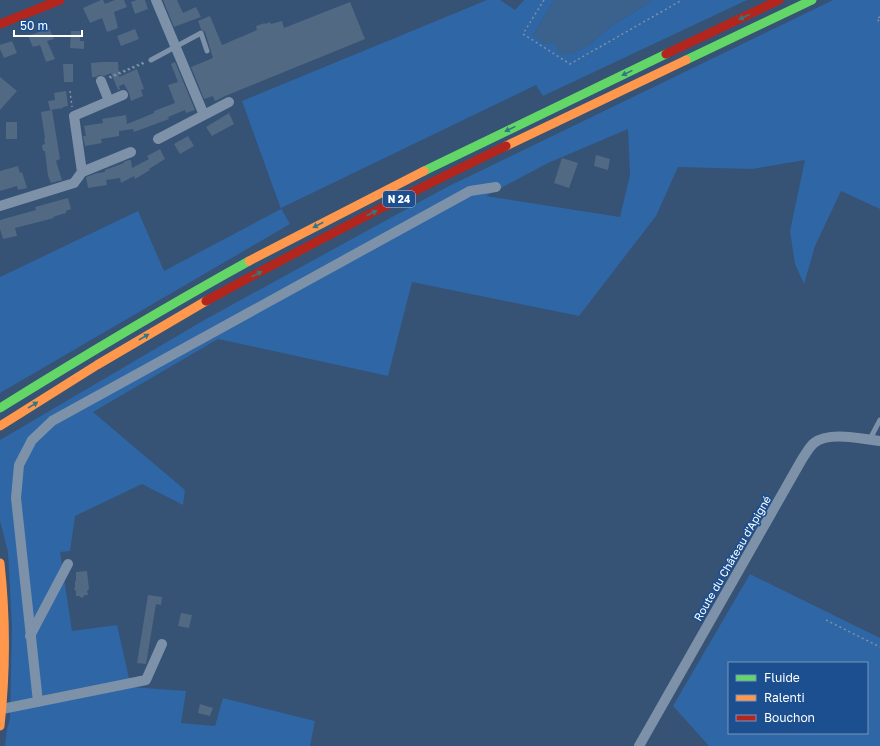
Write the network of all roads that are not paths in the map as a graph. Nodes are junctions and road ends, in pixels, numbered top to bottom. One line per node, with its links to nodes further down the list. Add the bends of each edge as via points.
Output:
1 (60, 0): 5 (main road)
2 (156, 0): 7 (street)
3 (779, 0): 20 (main road, N 24, one-way to 20, via 445,161 277,246 164,309)
4 (812, 0): 22 (main road, N 24, one-way to 4, via 187,312 363,217)
5 (48, 2): 6 (main road)
6 (0, 24)
7 (176, 47): 8 (lane, via 201,33); 9 (lane); 14 (street)
8 (207, 51)
9 (151, 60)
10 (104, 80): 12 (street)
11 (123, 95): 12 (street)
12 (109, 101): 17 (street, via 74,116)
13 (230, 102): 14 (street)
14 (204, 115): 15 (street)
15 (158, 139)
16 (131, 152): 17 (street)
17 (82, 172): 19 (street, via 74,183)
18 (496, 187): 26 (street, via 470,191 52,421 32,440 19,464 16,498)
19 (0, 206)
20 (0, 408)
21 (880, 420): 23 (lane)
22 (0, 426)
23 (875, 440): 31 (street, Route du Château d'Apigné, via 845,436 825,437 814,443 801,461)
24 (0, 563): 29 (main road, via 6,634)
25 (68, 564): 26 (street)
26 (30, 636): 28 (street)
27 (162, 644): 28 (street, via 146,680)
28 (38, 702): 29 (street)
29 (1, 709): 30 (main road)
30 (0, 726)
31 (639, 746)

